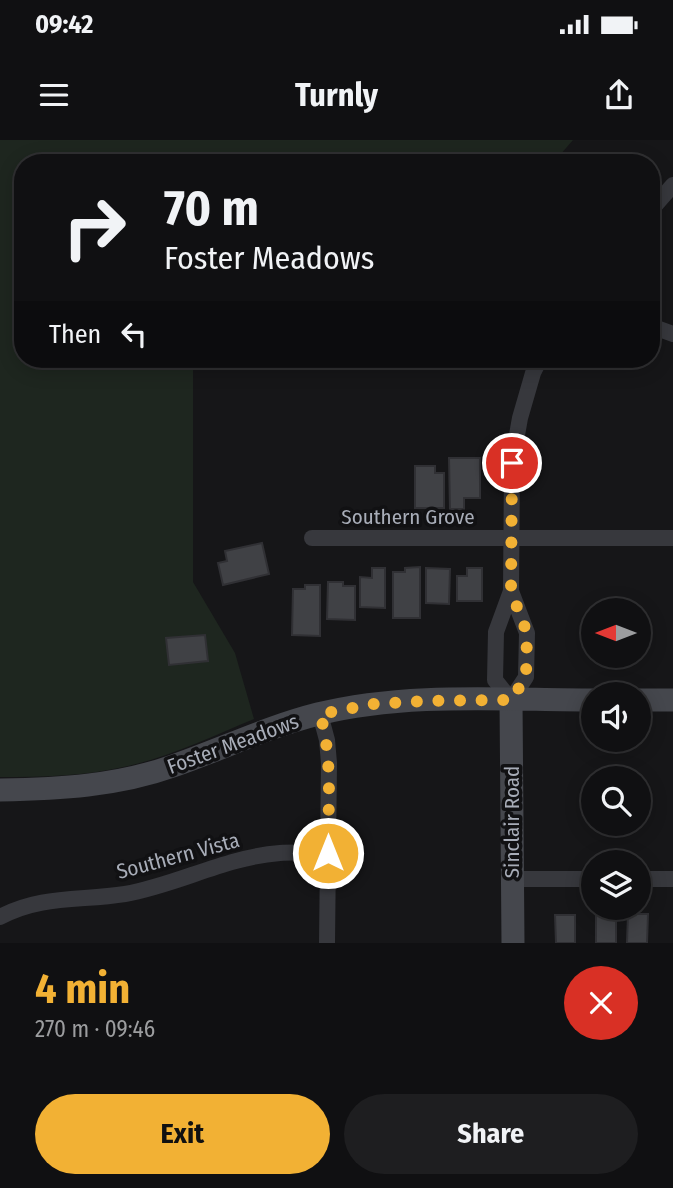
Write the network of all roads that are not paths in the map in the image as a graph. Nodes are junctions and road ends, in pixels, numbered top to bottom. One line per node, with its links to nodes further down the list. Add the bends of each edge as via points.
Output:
1 (673, 185): 2 (street)
2 (660, 200)
3 (536, 368): 5 (street, Sinclair Road, via 514,452)
4 (312, 538): 5 (street, Southern Grove)
5 (512, 538): 6 (street, Southern Grove); 7 (street, Sinclair Road)
6 (673, 538)
7 (511, 591): 8 (street, Sinclair Road); 9 (street, Sinclair Road, via 527,633)
8 (495, 647): 9 (street); 10 (street, Sinclair Road, via 495,680)
9 (527, 647): 10 (street, Sinclair Road, via 526,677)
10 (511, 700): 11 (street, Foster Meadows); 14 (street, Foster Meadows, via 374,704); 17 (street, Sinclair Road)
11 (581, 700)
12 (651, 700): 13 (street)
13 (673, 700)
14 (320, 714): 15 (street, Foster Meadows, via 129,778 51,790); 16 (street, via 329,763)
15 (0, 790)
16 (328, 853): 21 (street, Southern Vista, via 256,857 125,894 43,901); 22 (street)
17 (512, 879): 18 (street); 23 (street, Sinclair Road)
18 (581, 879)
19 (651, 879): 20 (street)
20 (673, 879)
21 (0, 918)
22 (327, 943)
23 (513, 943)

